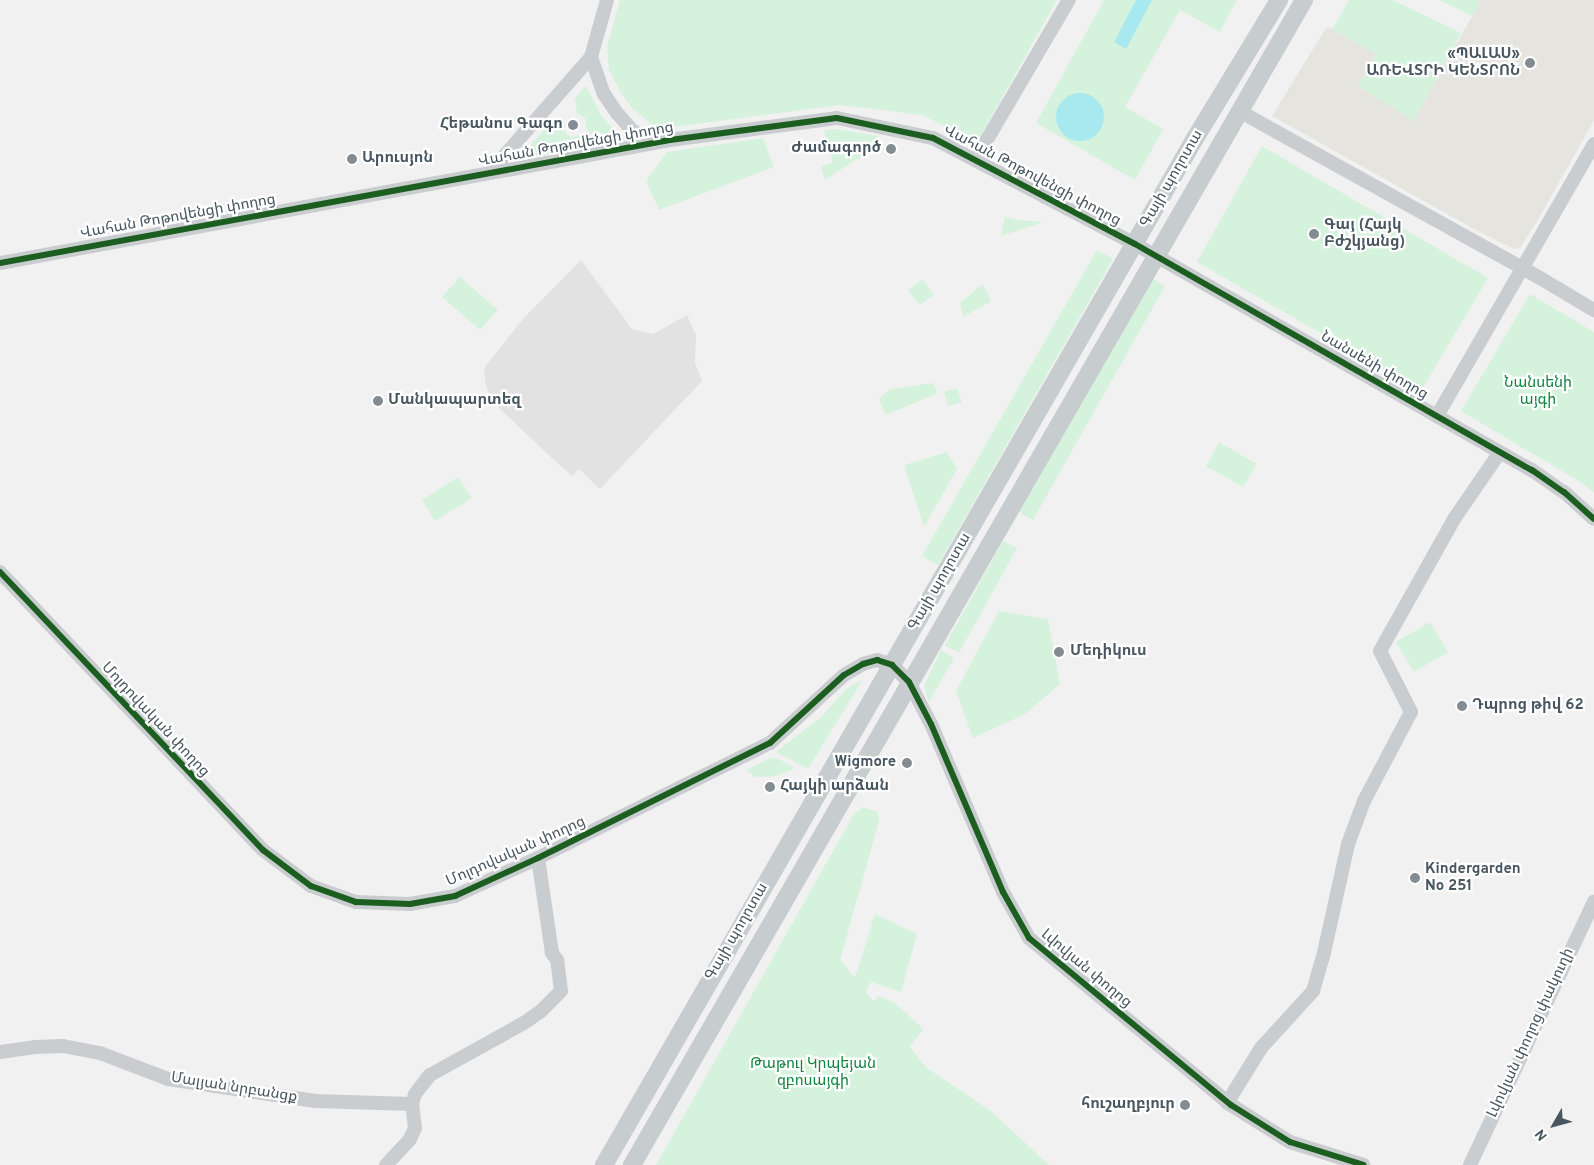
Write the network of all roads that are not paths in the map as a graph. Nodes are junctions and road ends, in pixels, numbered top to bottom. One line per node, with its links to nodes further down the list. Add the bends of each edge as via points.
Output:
1 (607, 0): 5 (street)
2 (1069, 0): 9 (street)
3 (1279, 0): 11 (main road, Գայի պողոտա)
4 (1304, 0): 6 (main road, Գայի պողոտա)
5 (591, 57): 7 (street, via 604,94 617,113 632,130); 10 (street)
6 (1239, 111): 12 (main road, Գայի պողոտա); 14 (street)
7 (652, 144): 9 (street, Վահան Թոթովենցի փողոց, via 836,118 933,138); 10 (street, Վահան Թոթովենցի փողոց)
8 (1594, 144): 14 (street)
9 (975, 160): 11 (street, Վահան Թոթովենցի փողոց)
10 (490, 172): 13 (street, Վահան Թոթովենցի փողոց)
11 (1134, 244): 12 (street, Նանսենի փողոց); 20 (main road, Գայի պողոտա)
12 (1155, 255): 16 (street, Նանսենի փողոց); 21 (main road, Գայի պողոտա)
13 (0, 263)
14 (1522, 268): 15 (street); 16 (street)
15 (1594, 310)
16 (1437, 416): 17 (street, Նանսենի փողոց)
17 (1500, 452): 18 (street, Նանսենի փողոց, via 1564,492); 25 (street, via 1454,519 1380,650 1411,712 1364,800 1348,844 1313,991 1260,1048)
18 (1594, 519)
19 (0, 572): 22 (street, Մոլդովական փողոց, via 240,829 262,850 311,886 356,902 410,904 455,896)
20 (892, 665): 21 (street); 22 (street, Մոլդովական փողոց, via 877,660 863,664 844,675 770,744); 28 (main road, Գայի պողոտա)
21 (909, 682): 25 (street, Լվովյան փողոց, via 931,724 1003,892 1029,938); 29 (main road, Գայի պողոտա)
22 (538, 858): 26 (street, via 561,991 524,1023 430,1075 421,1084)
23 (1594, 902): 31 (street, Լվովյան փողոց փակուղի)
24 (0, 1052): 26 (street, Մալյան նրբանցք, via 63,1046 100,1053 178,1080 315,1101)
25 (1227, 1102): 30 (street, Լվովյան փողոց, via 1290,1142)
26 (412, 1104): 27 (street, via 415,1128 410,1139)
27 (386, 1165)
28 (604, 1165)
29 (632, 1165)
30 (1364, 1165)
31 (1470, 1165)

